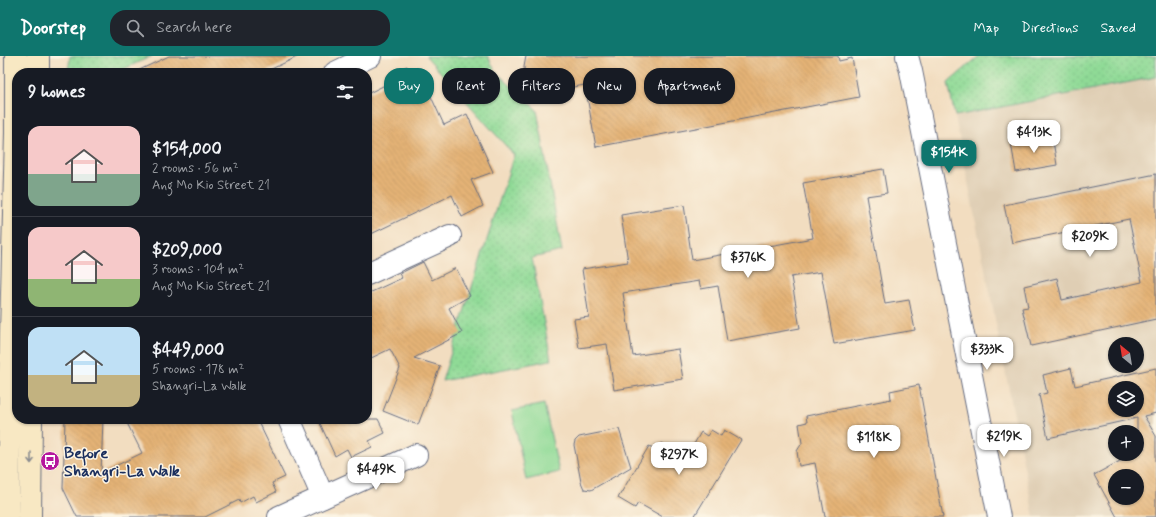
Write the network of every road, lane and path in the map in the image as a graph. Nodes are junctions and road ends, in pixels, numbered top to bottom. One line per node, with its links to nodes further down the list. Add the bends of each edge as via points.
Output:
1 (16, 56): 5 (main road)
2 (38, 56): 6 (main road)
3 (370, 56): 7 (street)
4 (907, 56): 19 (street)
5 (16, 68)
6 (38, 68)
7 (345, 68)
8 (450, 236): 9 (street)
9 (372, 272)
10 (12, 289): 11 (main road)
11 (9, 374): 16 (main road)
12 (31, 424): 17 (main road, one-way to 17)
13 (291, 424): 15 (street)
14 (416, 455): 15 (street)
15 (322, 497): 18 (street)
16 (8, 517)
17 (30, 517)
18 (278, 517)
19 (999, 517)

